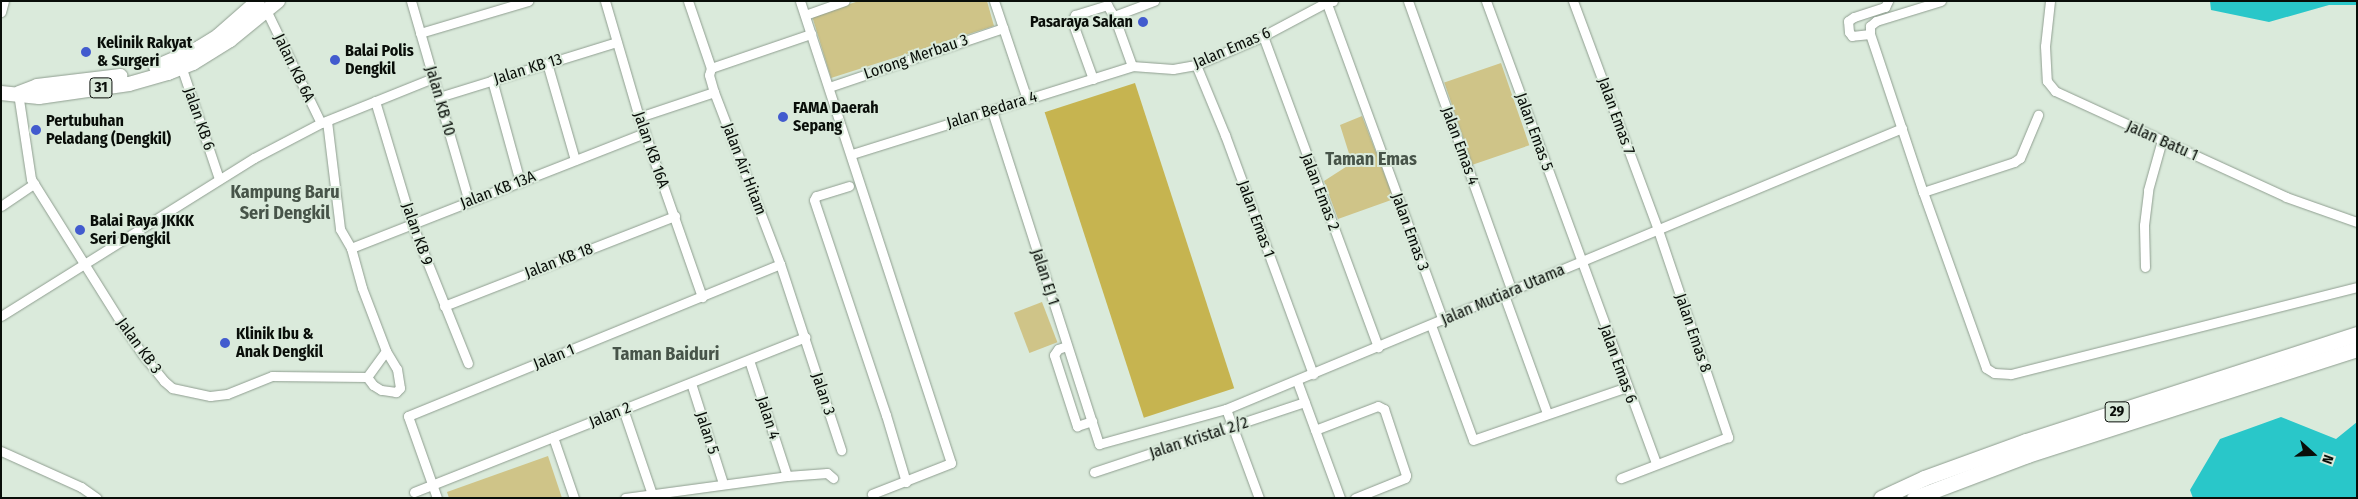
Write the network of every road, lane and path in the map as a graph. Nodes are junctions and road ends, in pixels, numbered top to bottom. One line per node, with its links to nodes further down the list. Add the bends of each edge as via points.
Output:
1 (4, 1): 19 (street)
2 (278, 1): 18 (main road, 31)
3 (411, 1): 23 (street, Jalan KB 10)
4 (528, 1): 23 (street)
5 (605, 1): 27 (street, Jalan KB 16A)
6 (688, 1): 32 (street, Jalan Air Hitam)
7 (800, 1): 20 (street)
8 (845, 1): 20 (street)
9 (994, 1): 22 (street)
10 (1408, 1): 69 (street, Jalan Emas 4)
11 (1486, 1): 64 (street, Jalan Emas 5)
12 (1574, 1): 62 (street, Jalan Emas 7)
13 (1888, 1): 25 (street, via 1885,7 1848,21 1852,36)
14 (1941, 1): 25 (street, via 1876,21 1870,26)
15 (2050, 1): 49 (street, Jalan Batu 1, via 2045,46 2047,81 2055,91)
16 (1152, 2): 21 (street)
17 (1328, 2): 26 (street, Jalan Emas 6); 73 (street, Jalan Emas 3)
18 (263, 6): 28 (main road, 31); 46 (street, Jalan KB 6A)
19 (1, 12)
20 (805, 15): 24 (street)
21 (1114, 16): 31 (street); 34 (street, via 1107,5 1075,15 1072,21)
22 (1003, 28): 36 (street, Lorong Merbau 3); 41 (street)
23 (420, 33): 33 (street, Jalan KB 10)
24 (811, 34): 32 (street); 36 (street)
25 (1870, 34): 47 (street)
26 (1263, 36): 30 (street, Jalan Emas 6); 78 (street, Jalan Emas 2)
27 (617, 42): 29 (street, Jalan KB 13); 45 (street, Jalan KB 16A)
28 (179, 63): 39 (main road, 31, via 127,75 37,86); 52 (street, Jalan KB 6)
29 (547, 63): 35 (street, Jalan KB 13); 51 (street)
30 (1196, 65): 31 (street, Jalan Emas 6, via 1173,69); 83 (street, Jalan Emas 1, via 1225,134)
31 (1132, 66): 34 (street, Jalan Bedara 4)
32 (711, 68): 37 (street, Jalan Air Hitam, via 709,74)
33 (433, 78): 40 (street, Jalan KB 10); 42 (street)
34 (1093, 79): 41 (street, Jalan Bedara 4)
35 (492, 80): 40 (street, Jalan KB 13); 53 (street)
36 (829, 87): 50 (street)
37 (714, 92): 45 (street); 66 (street, Jalan Air Hitam)
38 (1, 93): 39 (main road, 31)
39 (18, 93): 54 (street, Jalan KB 3)
40 (438, 97): 57 (street, Jalan KB 10)
41 (1027, 100): 43 (street, Jalan Bedara 4)
42 (376, 101): 46 (street); 61 (street, Jalan KB 9)
43 (992, 111): 50 (street, Jalan Bedara 4); 77 (street, Jalan EJ 1)
44 (2038, 115): 56 (street, via 2020,158)
45 (639, 116): 48 (street, Jalan KB 16A)
46 (324, 122): 52 (street); 63 (street, Jalan KB 6A, via 340,229)
47 (1902, 128): 56 (street); 62 (street, Jalan Mutiara Utama)
48 (645, 133): 51 (street, Jalan KB 13A); 59 (street, Jalan KB 16A)
49 (2162, 140): 60 (street, Jalan Batu 1, via 2286,197); 67 (street, via 2148,190 2144,225)
50 (852, 154): 104 (street, via 951,463)
51 (575, 160): 53 (street, Jalan KB 13A)
52 (219, 179): 65 (street)
53 (520, 182): 57 (street, Jalan KB 13A)
54 (34, 184): 58 (street); 65 (street, Jalan KB 3)
55 (849, 186): 104 (street, via 816,196 814,200)
56 (1923, 192): 68 (street, via 1982,360 1994,373 2011,374)
57 (469, 202): 61 (street, Jalan KB 13A)
58 (1, 206)
59 (675, 216): 70 (street, Jalan KB 16A); 71 (street, Jalan KB 18)
60 (2357, 222)
61 (412, 224): 63 (street, Jalan KB 13A); 71 (street, Jalan KB 9)
62 (1658, 230): 64 (street, Jalan Mutiara Utama); 99 (street, Jalan Emas 8, via 1728,437)
63 (351, 248): 80 (street, Jalan KB 6A)
64 (1581, 263): 69 (street, Jalan Mutiara Utama); 87 (street, Jalan Emas 6)
65 (83, 264): 72 (street); 84 (street, Jalan KB 3, via 143,355 172,388 210,396 227,394 272,376)
66 (780, 264): 70 (street, Jalan 1); 76 (street, Jalan Air Hitam)
67 (2145, 267)
68 (2357, 287)
69 (1508, 293): 73 (street, Jalan Mutiara Utama); 91 (street, Jalan Emas 4)
70 (702, 297): 106 (street, Jalan 1, via 408,416)
71 (444, 306): 82 (street, Jalan KB 9)
72 (1, 316)
73 (1443, 320): 74 (street, Jalan Mutiara Utama)
74 (1431, 325): 78 (street, Jalan Mutiara Utama); 91 (street, via 1473,440)
75 (2357, 334): 117 (highway, 29, via 2026,441 1924,478)
76 (805, 337): 81 (street, Jalan 2); 97 (street, Jalan 3)
77 (1067, 346): 92 (street, Jalan EJ 1); 92 (street, via 1058,349 1054,355 1076,426)
78 (1378, 347): 83 (street, Jalan Mutiara Utama)
79 (2357, 349): 118 (highway, 29, via 2027,455)
80 (386, 351): 84 (street); 84 (street, Jalan KB 6A, via 396,369 400,388 396,392 381,390)
81 (749, 360): 86 (street, Jalan 2); 101 (street, Jalan 4)
82 (468, 363)
83 (1313, 374): 85 (street, Jalan Mutiara Utama)
84 (367, 377)
85 (1297, 381): 88 (street); 89 (street, Jalan Mutiara Utama)
86 (691, 383): 90 (street, Jalan 2); 105 (street, Jalan 5)
87 (1627, 387): 91 (street); 99 (street, Jalan Emas 6)
88 (1305, 402): 93 (street, Jalan Kristal 2/2); 94 (street)
89 (1226, 409): 93 (street); 96 (street, Jalan Mutiara Utama)
90 (623, 410): 95 (street, Jalan 2); 108 (street)
91 (1547, 413)
92 (1092, 421): 96 (street, Jalan EJ 1)
93 (1233, 427): 100 (street, Jalan Kristal 2/2); 114 (street)
94 (1315, 430): 115 (street); 116 (street, via 1378,406 1384,409 1407,472 1405,478)
95 (553, 437): 106 (street, Jalan 2); 112 (street)
96 (1099, 444)
97 (841, 450)
98 (1, 451): 110 (street)
99 (1656, 464): 103 (street)
100 (1094, 472)
101 (787, 476): 102 (street, via 827,473); 105 (street)
102 (833, 478)
103 (1622, 478)
104 (906, 482): 109 (street)
105 (722, 483): 108 (street)
106 (433, 485): 107 (street, Jalan 2); 111 (street, Jalan 1)
107 (414, 492)
108 (652, 494): 113 (street)
109 (872, 494)
110 (97, 498)
111 (437, 498)
112 (574, 498)
113 (625, 498)
114 (1259, 498)
115 (1340, 498)
116 (1355, 498)
117 (1881, 498)
118 (1914, 498)

